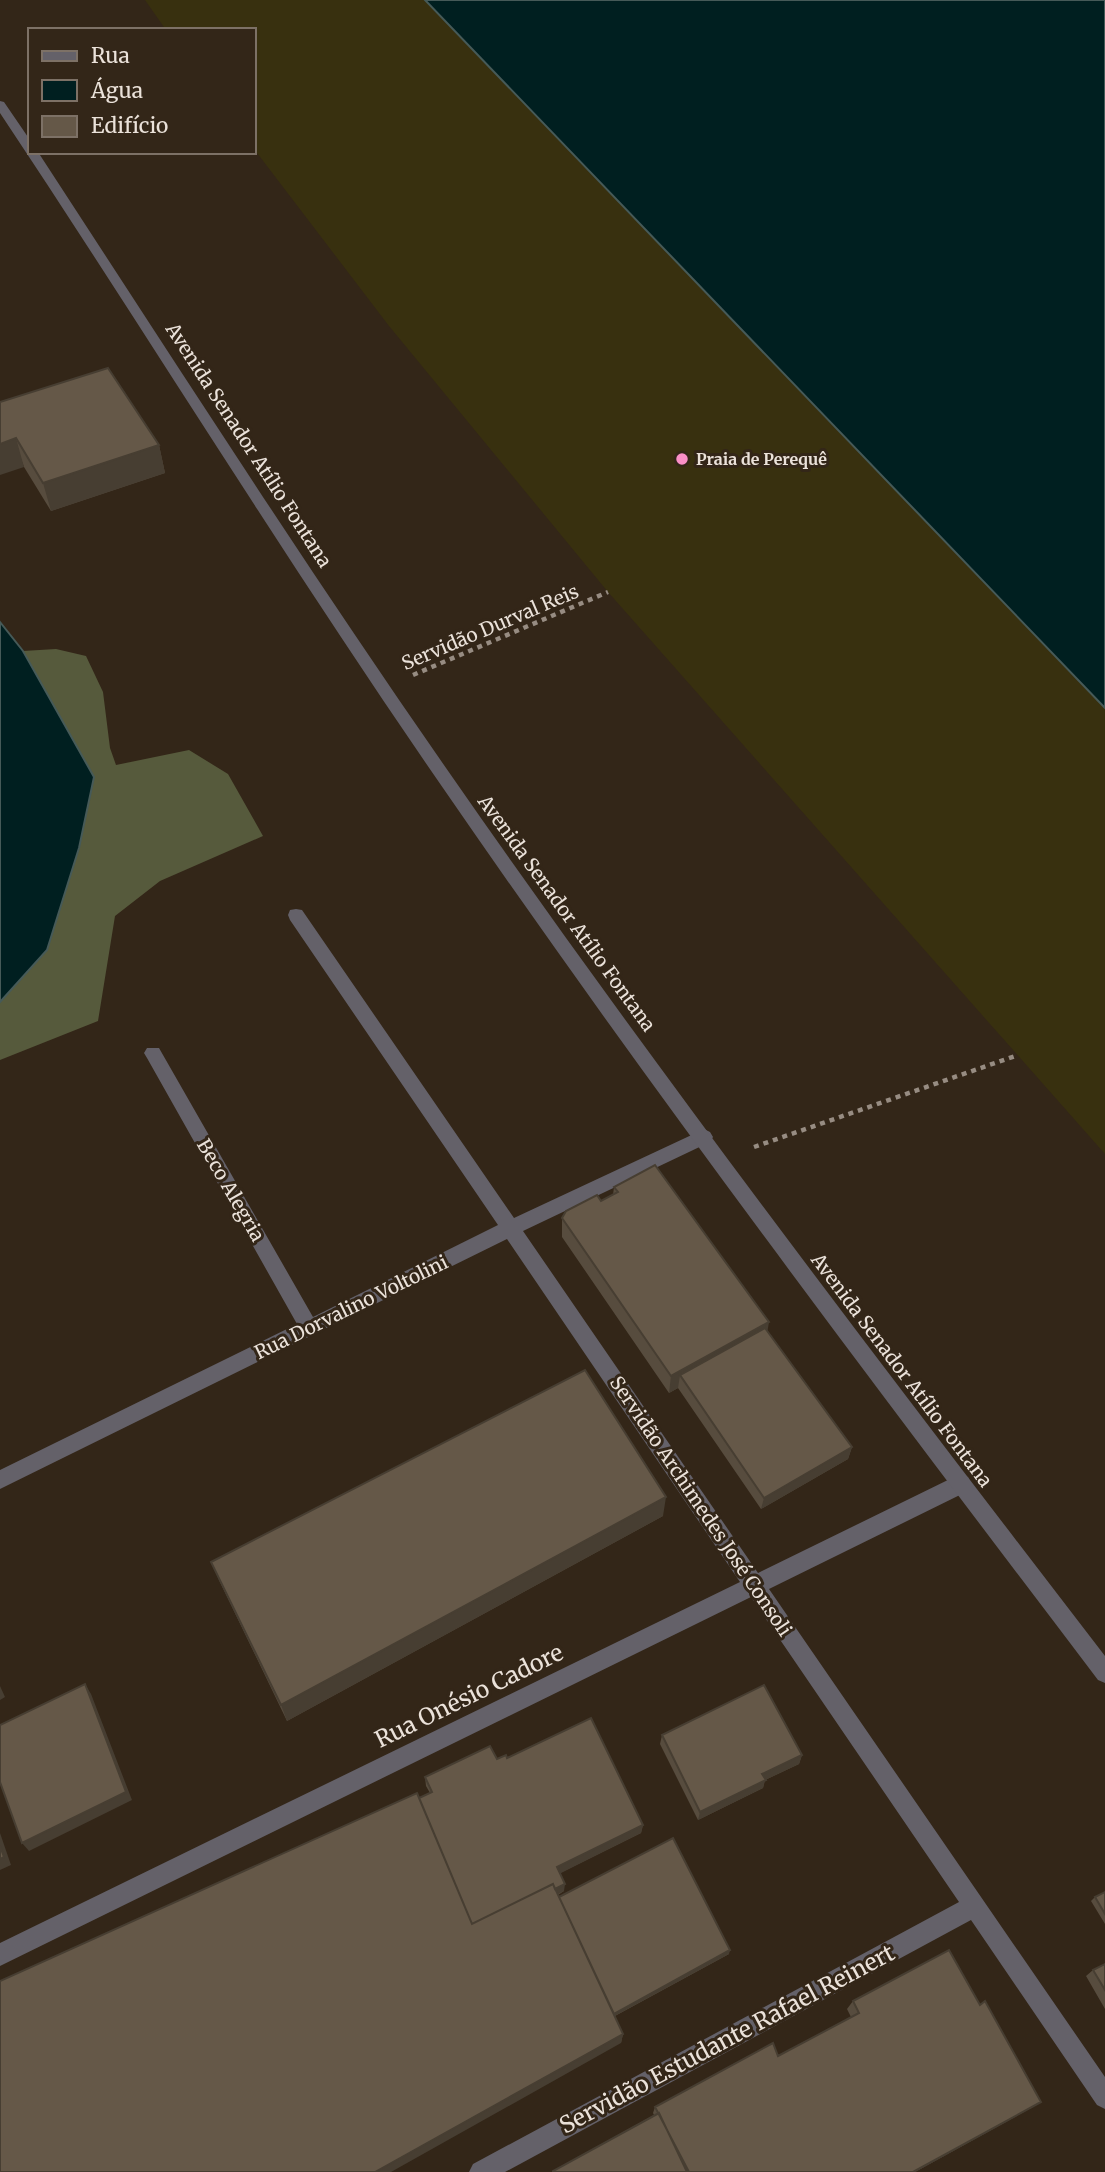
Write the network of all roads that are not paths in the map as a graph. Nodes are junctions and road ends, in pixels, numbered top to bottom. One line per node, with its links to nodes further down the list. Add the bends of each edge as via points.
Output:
1 (0, 104): 2 (street, Avenida Senador Atílio Fontana)
2 (28, 146)
3 (33, 154): 6 (street, Avenida Senador Atílio Fontana, via 383,688)
4 (296, 915): 7 (street, Servidão Archimedes José Consoli)
5 (153, 1053): 8 (street, Beco Alegria)
6 (704, 1137): 7 (street, Rua Dorvalino Voltolini); 10 (street, Avenida Senador Atílio Fontana)
7 (511, 1228): 8 (street, Rua Dorvalino Voltolini); 11 (street, Servidão Archimedes José Consoli)
8 (309, 1328): 9 (street, Rua Dorvalino Voltolini)
9 (0, 1480)
10 (961, 1484): 11 (street, Rua Onésio Cadore); 12 (street, Avenida Senador Atílio Fontana)
11 (755, 1586): 13 (street, Servidão Archimedes José Consoli); 14 (street, Rua Onésio Cadore)
12 (1105, 1673)
13 (974, 1906): 15 (street, Servidão Archimedes José Consoli); 16 (street, Servidão Estudante Rafael Reinert)
14 (0, 1955)
15 (1105, 2097)
16 (481, 2172)

